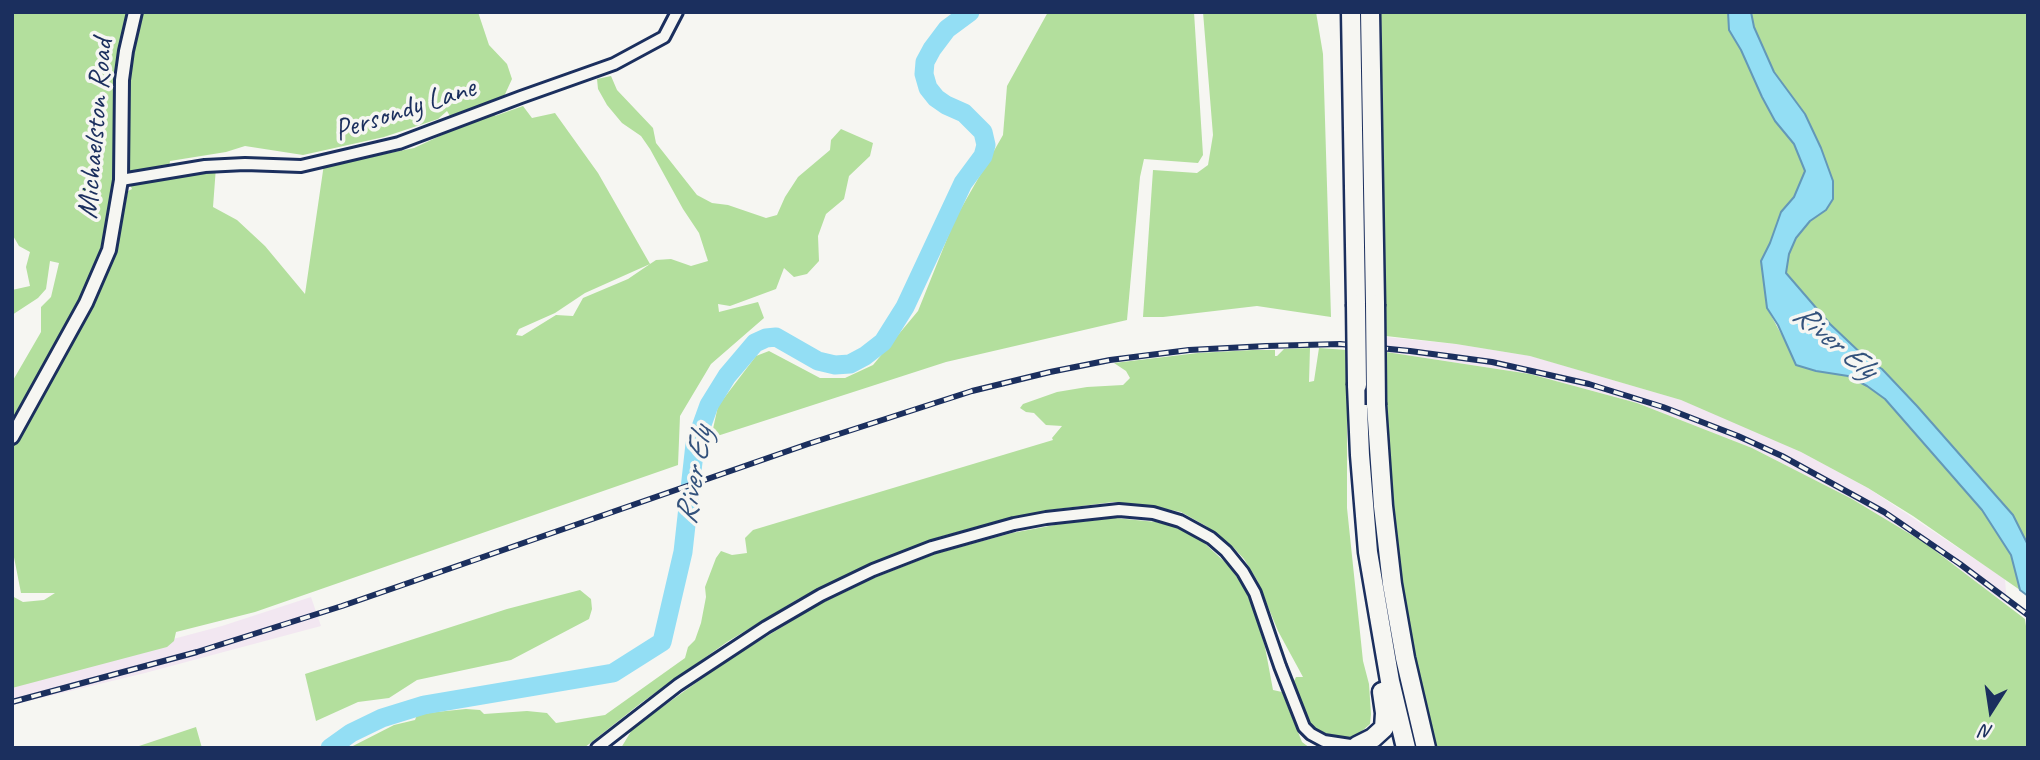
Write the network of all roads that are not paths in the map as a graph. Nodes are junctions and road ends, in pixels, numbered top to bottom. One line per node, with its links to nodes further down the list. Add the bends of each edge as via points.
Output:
1 (135, 12): 5 (street, Michaelston Road, via 122,80)
2 (677, 12): 5 (street, Persondy Lane, via 664,37 614,64 399,144 301,166 205,166)
3 (1351, 12): 7 (highway, bridge)
4 (1370, 12): 11 (highway, bridge, via 1376,405 1382,506 1391,584)
5 (121, 180): 6 (street, Michaelston Road, via 105,263)
6 (12, 437)
7 (1360, 455): 8 (highway, via 1363,576 1386,720 1379,733); 10 (highway, via 1376,609)
8 (1360, 747): 9 (street, via 1324,741 1304,727 1255,593 1226,551 1180,521 1119,510 1014,524 932,547 873,570 766,627 678,685)
9 (597, 748)
10 (1406, 748)
11 (1426, 748)

